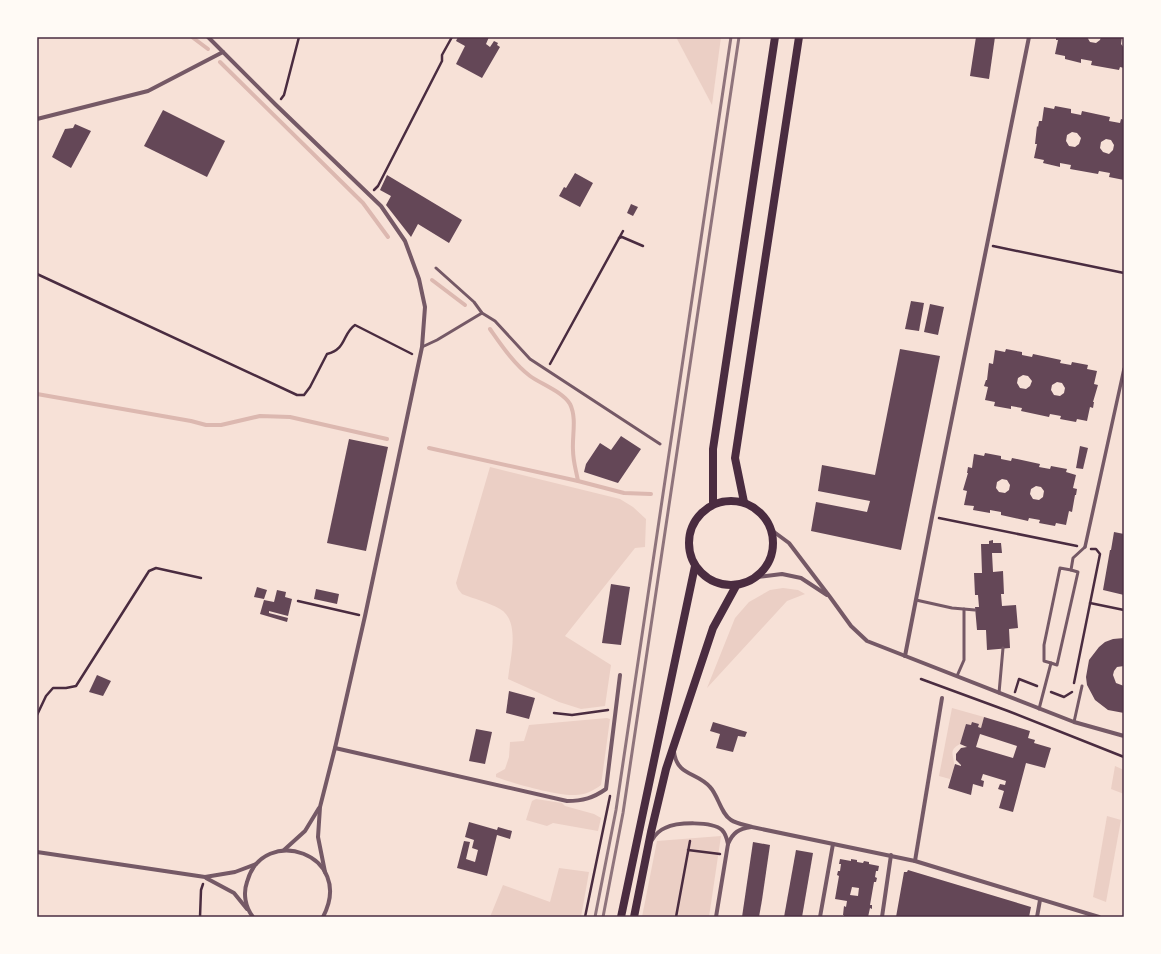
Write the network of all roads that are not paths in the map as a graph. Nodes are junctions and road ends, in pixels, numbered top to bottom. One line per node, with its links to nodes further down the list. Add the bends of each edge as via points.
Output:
1 (208, 37): 5 (street)
2 (776, 37): 13 (main road, via 713,449)
3 (799, 37): 12 (main road, via 736,458)
4 (1029, 37): 21 (street)
5 (223, 52): 6 (street, via 148,91); 9 (street, via 381,206 405,241 419,278 425,307)
6 (37, 119)
7 (436, 268): 8 (lane, via 474,302)
8 (482, 313): 9 (lane); 11 (lane, via 495,322 530,359)
9 (422, 347): 37 (street)
10 (1124, 369): 15 (street)
11 (660, 444)
12 (744, 502): 13 (main road, via 734,500); 14 (main road, via 758,511)
13 (713, 504): 16 (main road, via 703,514 691,538 691,553)
14 (770, 529): 18 (main road, via 771,552 766,566); 20 (street, via 788,543)
15 (1085, 547): 17 (lane, via 1073,558)
16 (695, 566): 19 (main road, via 712,582); 54 (main road)
17 (1071, 570): 26 (lane, via 1078,572 1057,665); 26 (lane, via 1060,568 1055,590 1044,645 1044,661)
18 (757, 577): 19 (main road); 20 (street, via 782,574 801,578)
19 (736, 586): 38 (main road, via 713,628)
20 (830, 597): 25 (street, via 851,626 867,641)
21 (916, 600): 22 (lane); 25 (street)
22 (964, 609): 23 (lane); 28 (lane, via 964,660)
23 (975, 610)
24 (1003, 648): 30 (lane)
25 (905, 656): 28 (street)
26 (1051, 663): 32 (lane)
27 (620, 675): 37 (street, via 606,789 598,795 580,801)
28 (957, 676): 30 (street)
29 (1082, 686): 33 (lane)
30 (999, 693): 32 (street)
31 (942, 698): 47 (street)
32 (1039, 709): 33 (street)
33 (1074, 722): 35 (street)
34 (1124, 733): 35 (street)
35 (1117, 734): 36 (street)
36 (1124, 736)
37 (335, 748): 39 (street)
38 (673, 748): 40 (street, via 677,765 711,788 731,820); 45 (main road)
39 (320, 807): 43 (street, via 305,831); 49 (street, via 318,837)
40 (752, 827): 41 (street, via 736,832); 42 (street)
41 (728, 844): 45 (street, via 723,831 717,827 705,824 676,824 659,832 653,838); 56 (street)
42 (833, 844): 46 (street); 57 (street)
43 (284, 850): 48 (street, via 269,854); 49 (street, via 308,855 318,862)
44 (37, 852): 50 (street)
45 (647, 852): 55 (main road)
46 (891, 855): 47 (street); 58 (street)
47 (915, 861): 51 (street)
48 (256, 864): 50 (street, via 235,872); 52 (street, via 245,888 246,902)
49 (325, 872): 53 (street, via 330,883 331,895)
50 (205, 877): 52 (street, via 234,893)
51 (1040, 900): 59 (street); 60 (street)
52 (252, 916)
53 (323, 917)
54 (621, 917)
55 (634, 917)
56 (716, 917)
57 (820, 917)
58 (882, 917)
59 (1037, 917)
60 (1099, 917)

